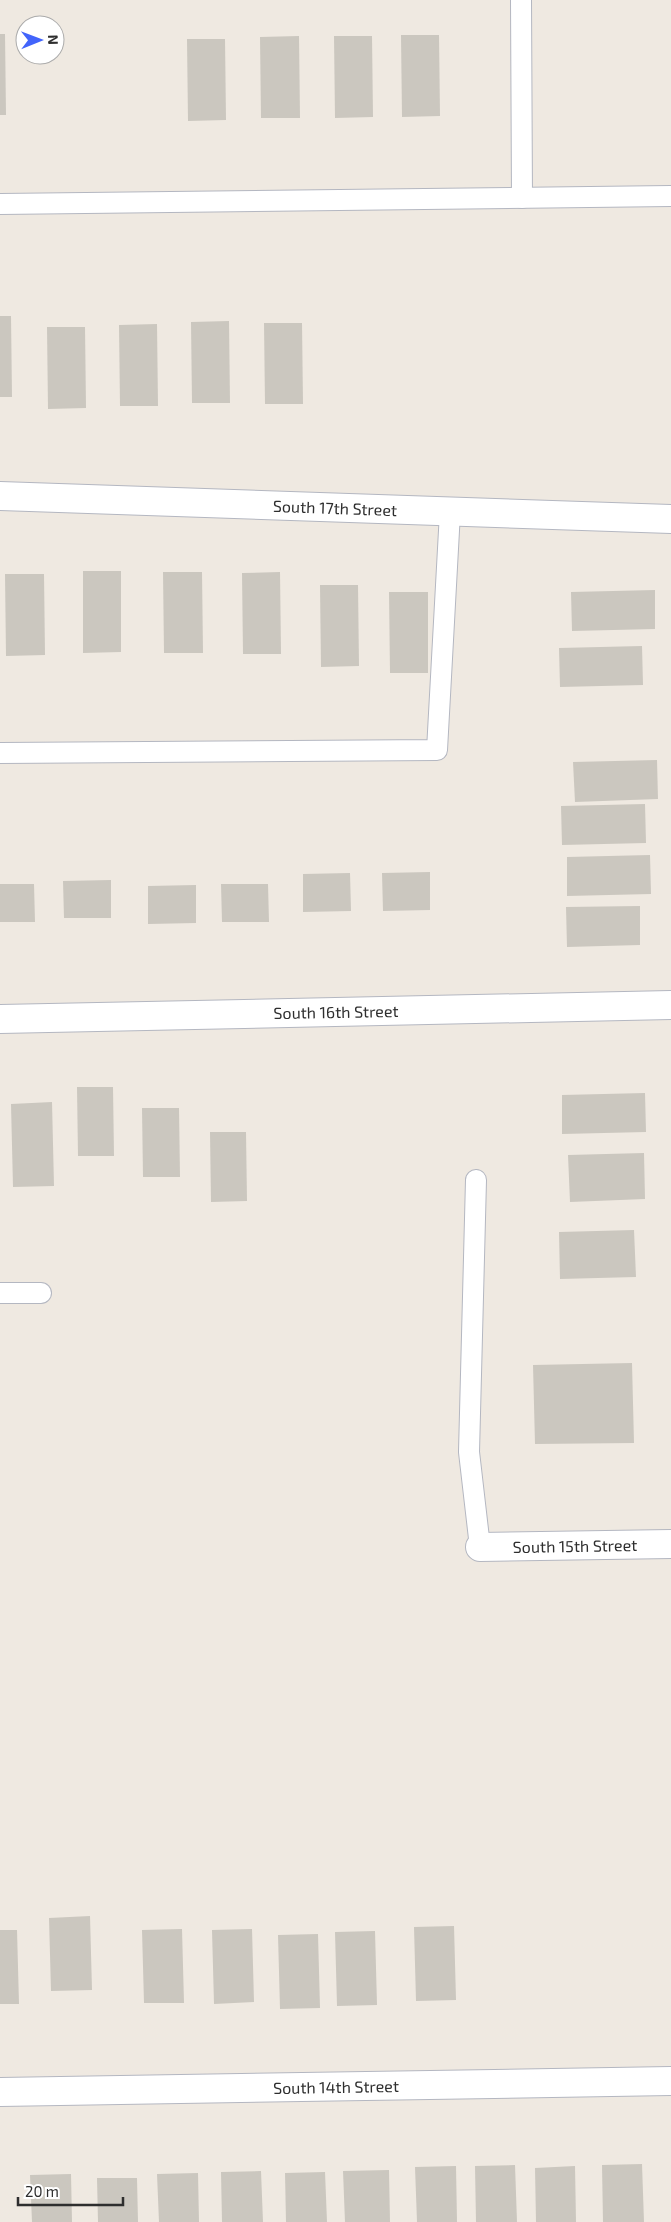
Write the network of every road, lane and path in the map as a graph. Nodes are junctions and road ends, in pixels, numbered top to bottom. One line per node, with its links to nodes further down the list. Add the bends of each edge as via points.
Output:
1 (521, 0): 3 (lane)
2 (671, 196): 3 (lane)
3 (522, 198): 4 (lane)
4 (0, 204)
5 (0, 496): 6 (street, South 17th Street)
6 (450, 512): 7 (street, South 17th Street); 8 (lane, via 437,750)
7 (671, 519)
8 (0, 754)
9 (671, 1005): 10 (street, South 16th Street)
10 (0, 1019)
11 (476, 1180): 15 (lane, via 470,1452)
12 (0, 1293): 13 (lane)
13 (41, 1293)
14 (671, 1544): 15 (street, South 15th Street)
15 (480, 1547)
16 (671, 2081): 17 (street, South 14th Street)
17 (0, 2092)

